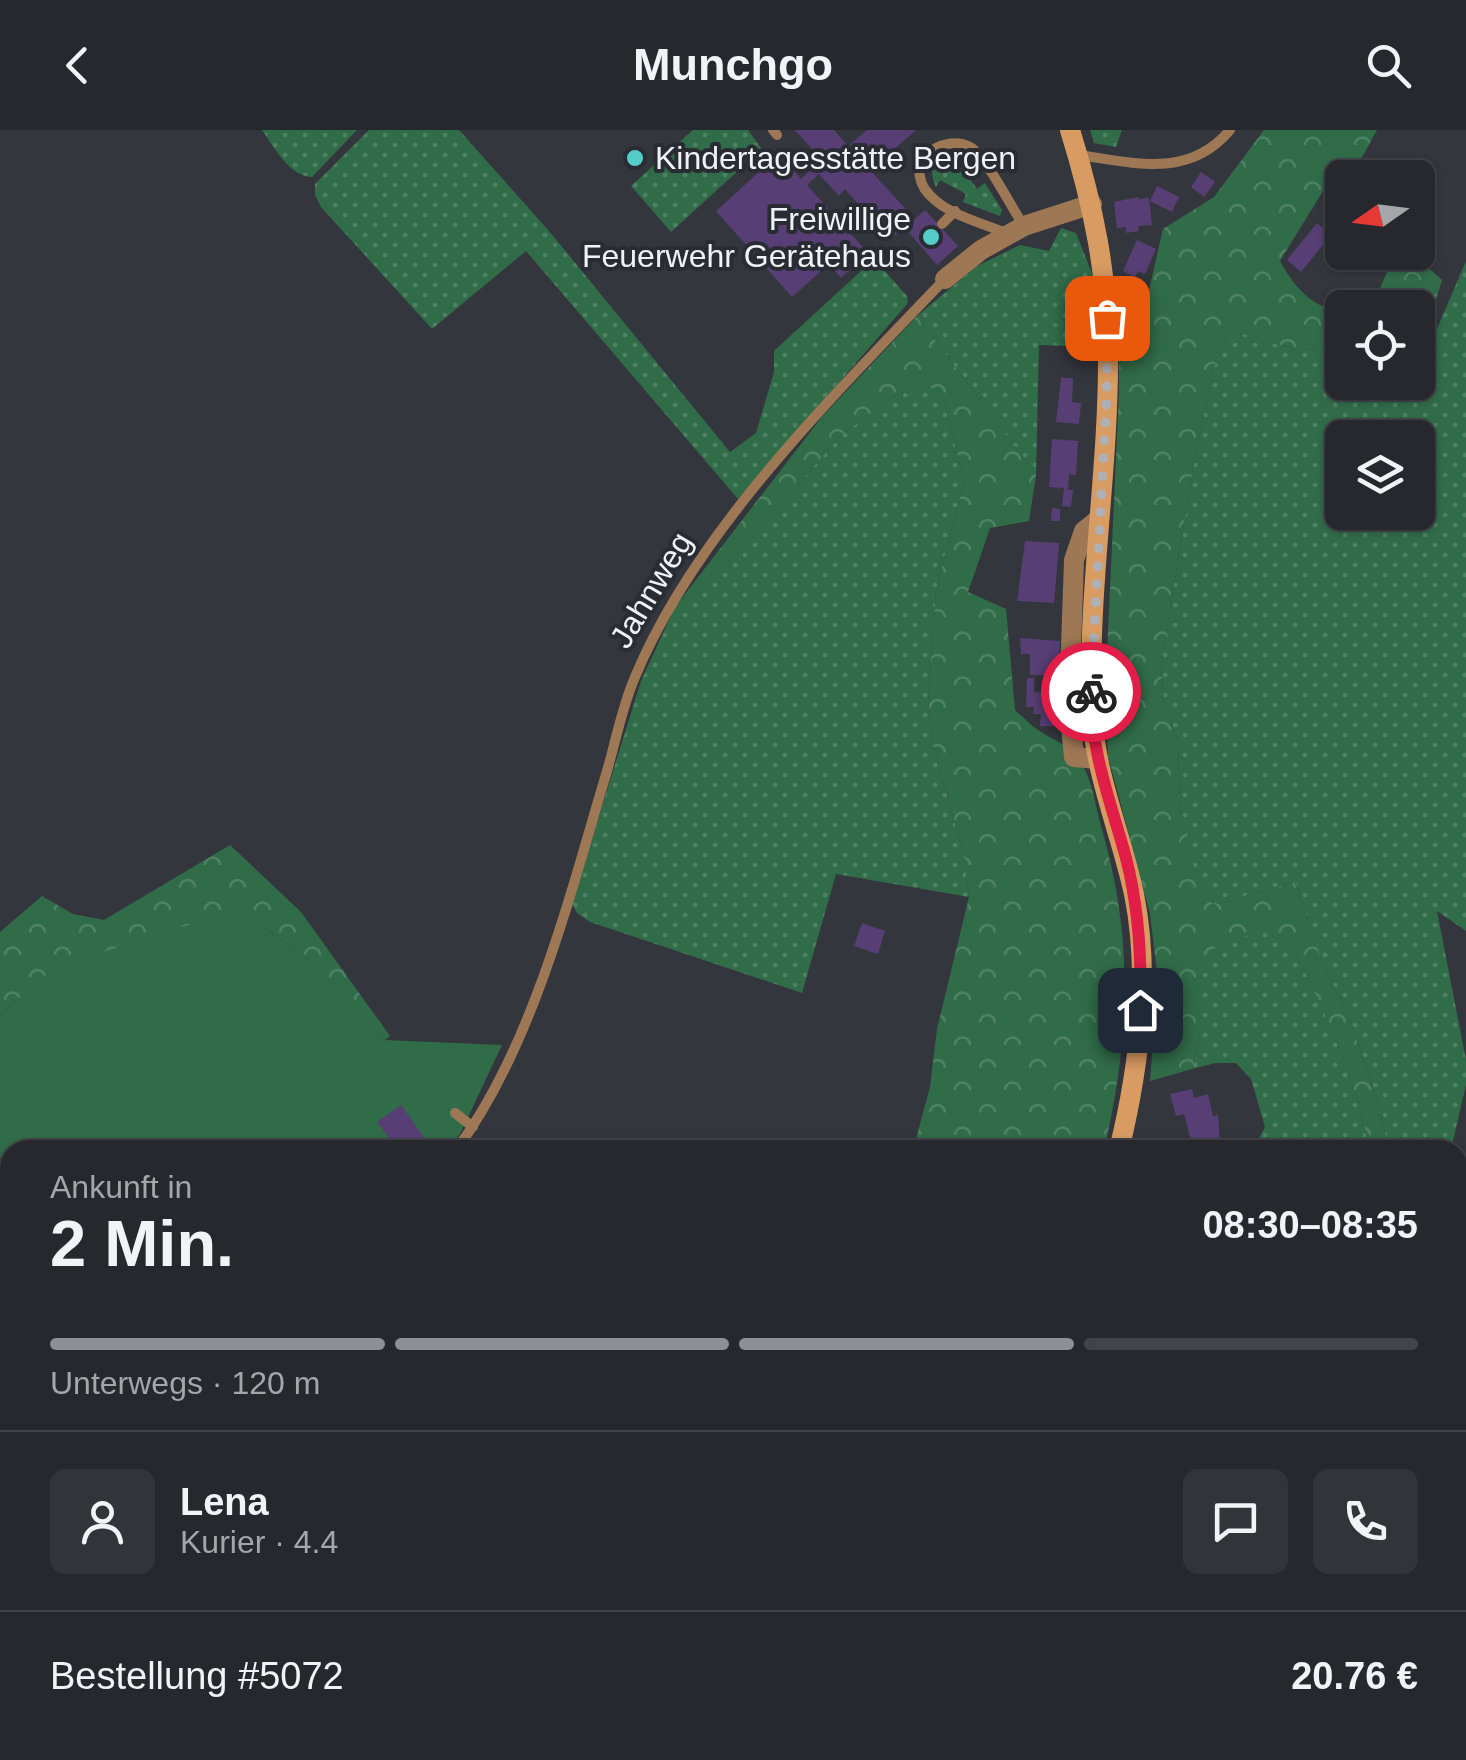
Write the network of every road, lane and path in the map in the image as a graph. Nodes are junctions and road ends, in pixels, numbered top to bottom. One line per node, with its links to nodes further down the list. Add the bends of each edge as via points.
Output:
1 (1070, 130): 3 (main road)
2 (1230, 130): 3 (lane, via 1214,148 1180,162)
3 (1078, 155): 4 (main road)
4 (1092, 204): 7 (street, Jahnweg); 12 (main road, via 1108,354 1091,704 1140,932 1140,1010)
5 (955, 212): 6 (lane); 7 (lane); 7 (lane, via 931,198 918,166 931,146 952,140 972,148)
6 (942, 224)
7 (1016, 230): 8 (street, Jahnweg)
8 (946, 278): 10 (lane, Jahnweg, via 795,442 687,575 663,616 634,680 564,914 510,1062)
9 (456, 1113): 10 (lane)
10 (473, 1127): 11 (lane, Jahnweg)
11 (463, 1140)
12 (1121, 1140)

